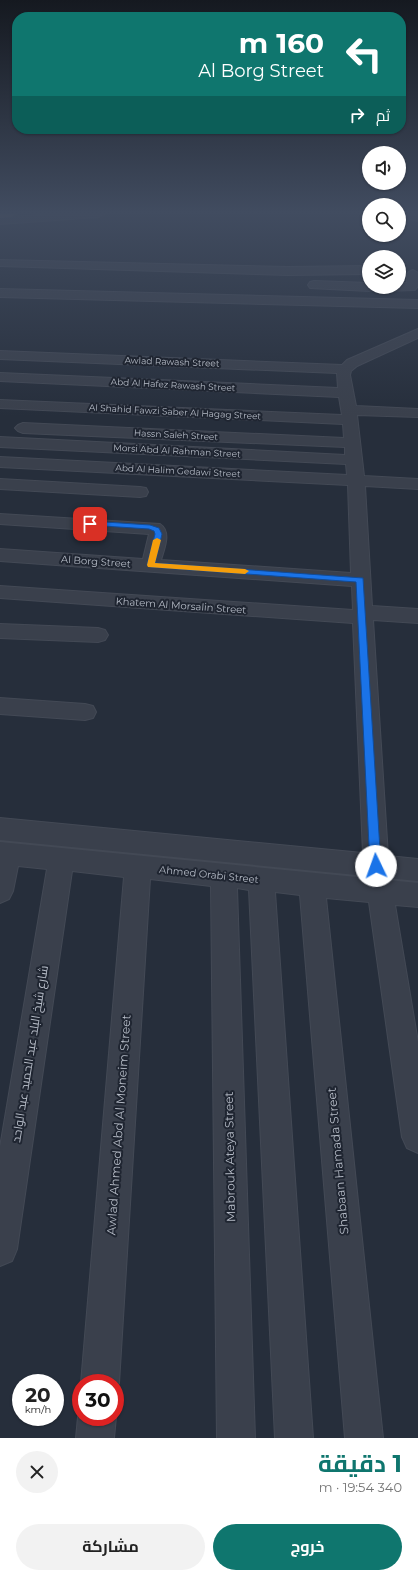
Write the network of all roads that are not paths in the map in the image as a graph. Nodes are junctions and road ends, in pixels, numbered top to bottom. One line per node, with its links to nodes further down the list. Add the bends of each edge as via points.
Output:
1 (414, 281): 4 (street, via 411,287)
2 (299, 285): 3 (street)
3 (362, 287)
4 (406, 287)
5 (0, 293): 7 (street)
6 (0, 304): 8 (street)
7 (418, 304)
8 (71, 306)
9 (418, 333): 11 (street, via 352,363)
10 (0, 355): 11 (street, Awlad Rawash Street)
11 (345, 369): 14 (street, via 343,374)
12 (0, 377): 14 (street, Abd Al Hafez Rawash Street)
13 (0, 404): 14 (street, Al Shahid Fawzi Saber Al Hagag Street, via 70,402)
14 (348, 408): 15 (street); 18 (street)
15 (418, 413)
16 (8, 427): 18 (street, Hassn Saleh Street)
17 (0, 442): 18 (street, Morsi Abd Al Rahman Street)
18 (353, 452): 20 (street)
19 (0, 462): 20 (street, Abd Al Halim Gedawi Street)
20 (356, 481): 22 (street, Abd Al Halim Gedawi Street); 27 (street)
21 (0, 484): 23 (street)
22 (418, 484)
23 (140, 492)
24 (0, 519): 26 (street, via 154,528 158,534)
25 (0, 555): 26 (street, Al Borg Street)
26 (151, 565): 27 (street, Al Borg Street)
27 (360, 580): 29 (street)
28 (0, 592): 29 (street, Khatem Al Morsalin Street)
29 (362, 614): 30 (street, Khatem Al Morsalin Street); 41 (street)
30 (418, 616)
31 (0, 631): 32 (street)
32 (98, 635)
33 (0, 706): 34 (street)
34 (85, 712)
35 (0, 829): 41 (street)
36 (4, 854): 37 (street, Ahmed Orabi Street); 44 (street)
37 (61, 859): 38 (street, Ahmed Orabi Street); 47 (street, شارع شيخ البلد عبد الحميد عبد الواحد)
38 (138, 867): 40 (street, Ahmed Orabi Street); 48 (street, Awlad Ahmed Abd Al Moneim Street)
39 (418, 870): 41 (street)
40 (224, 876): 42 (street, Ahmed Orabi Street); 51 (street, Mabrouk Ateya Street)
41 (378, 879): 43 (street, Ahmed Orabi Street); 45 (street, Ahmed Orabi Street); 46 (street)
42 (261, 880): 43 (street, Ahmed Orabi Street); 52 (street)
43 (312, 885): 53 (street, Shabaan Hamada Street)
44 (0, 891)
45 (418, 895)
46 (418, 1137)
47 (0, 1249)
48 (101, 1374)
49 (96, 1426): 50 (street)
50 (95, 1438)
51 (236, 1438)
52 (294, 1438)
53 (364, 1438)

